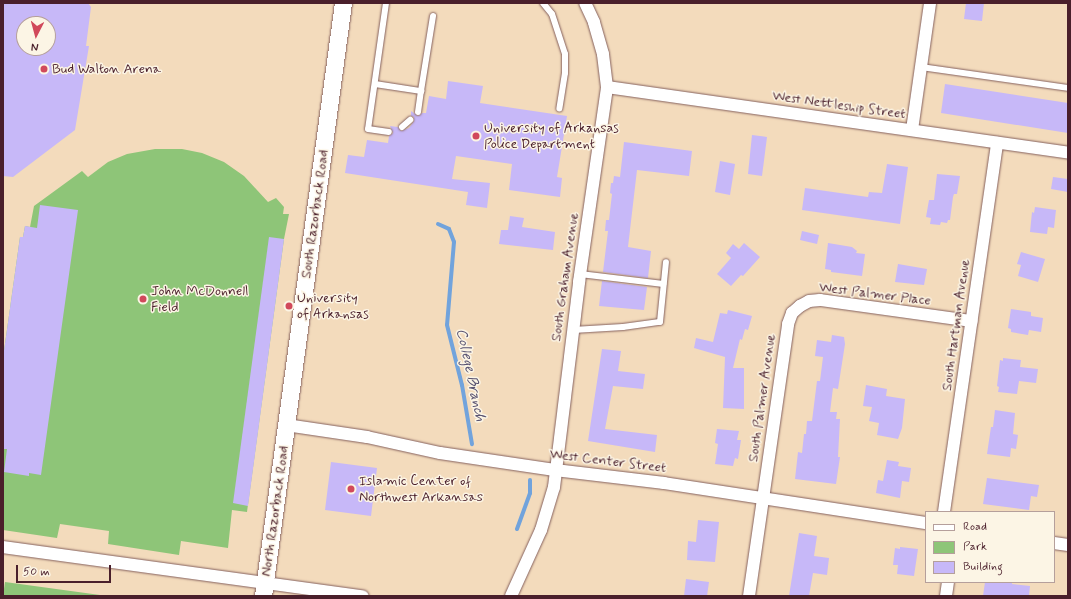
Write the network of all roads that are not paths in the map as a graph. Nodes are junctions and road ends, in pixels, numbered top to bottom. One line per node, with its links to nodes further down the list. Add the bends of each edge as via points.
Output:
1 (343, 3): 26 (main road, South Razorback Road)
2 (386, 3): 8 (lane)
3 (543, 3): 12 (lane, via 552,14 565,54)
4 (585, 3): 9 (street, South Graham Avenue, via 594,22 603,54)
5 (930, 3): 7 (street)
6 (433, 16): 11 (lane)
7 (921, 67): 10 (lane); 16 (street)
8 (375, 84): 11 (lane); 17 (lane, via 368,129)
9 (607, 87): 16 (street, West Nettleship Street); 21 (street, South Graham Avenue)
10 (1068, 88)
11 (421, 91): 13 (lane)
12 (559, 109)
13 (418, 112)
14 (410, 120): 15 (lane)
15 (402, 127)
16 (912, 130): 18 (street, West Nettleship Street)
17 (389, 132)
18 (997, 143): 19 (street, West Nettleship Street); 24 (street, South Hartman Avenue)
19 (1068, 153)
20 (666, 262): 22 (lane)
21 (580, 274): 22 (lane); 25 (street, South Graham Avenue)
22 (663, 284): 25 (lane, via 660,322)
23 (800, 306): 24 (street, West Palmer Place, via 809,301 820,300); 28 (street, South Palmer Avenue, via 792,313 788,324)
24 (972, 321): 29 (street, South Hartman Avenue)
25 (573, 330): 27 (street, South Graham Avenue)
26 (286, 425): 27 (street, West Center Street, via 367,437 440,453); 35 (main road, North Razorback Road)
27 (555, 470): 28 (street, West Center Street); 37 (street, South Graham Avenue, via 554,487 546,517)
28 (762, 498): 30 (street, West Center Street); 38 (street, South Palmer Avenue)
29 (944, 511)
30 (925, 523)
31 (1055, 543): 32 (street)
32 (1068, 545)
33 (3, 547): 35 (street)
34 (948, 583): 39 (street)
35 (264, 589): 36 (street)
36 (363, 596)
37 (511, 596)
38 (749, 596)
39 (946, 596)

